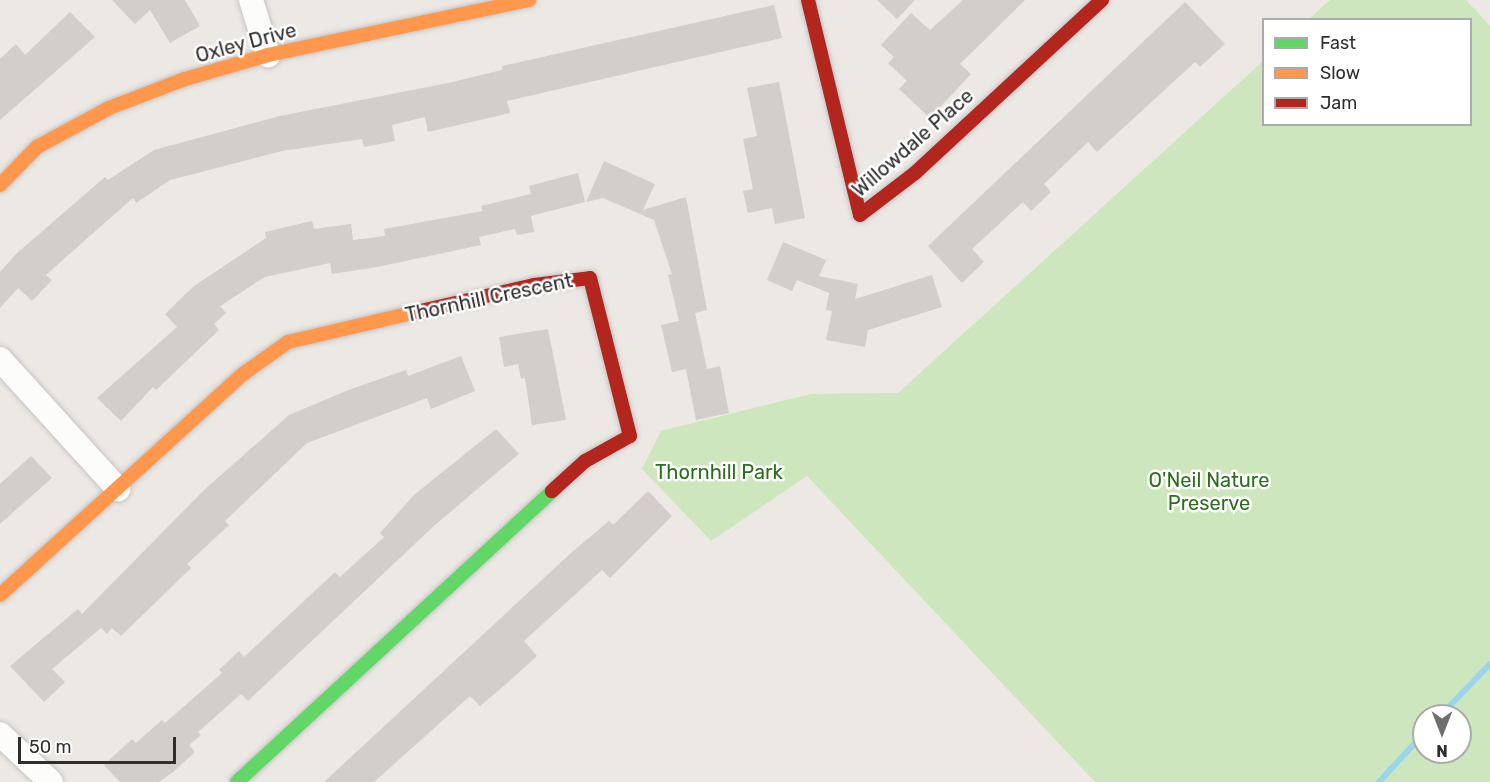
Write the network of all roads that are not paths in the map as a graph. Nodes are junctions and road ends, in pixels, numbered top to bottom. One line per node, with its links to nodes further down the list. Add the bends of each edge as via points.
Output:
1 (251, 0): 5 (street)
2 (529, 0): 5 (street, Oxley Drive)
3 (808, 0): 4 (street, Willowdale Place, via 860,215 915,173)
4 (1101, 0)
5 (268, 55): 6 (street, Oxley Drive, via 109,108 37,147)
6 (0, 185)
7 (0, 359): 8 (street)
8 (118, 489): 9 (street, Thornhill Crescent); 12 (street, Thornhill Crescent, via 250,368 288,342 534,285 590,278 630,436 585,461)
9 (0, 595)
10 (0, 734): 11 (street)
11 (51, 782)
12 (237, 782)

